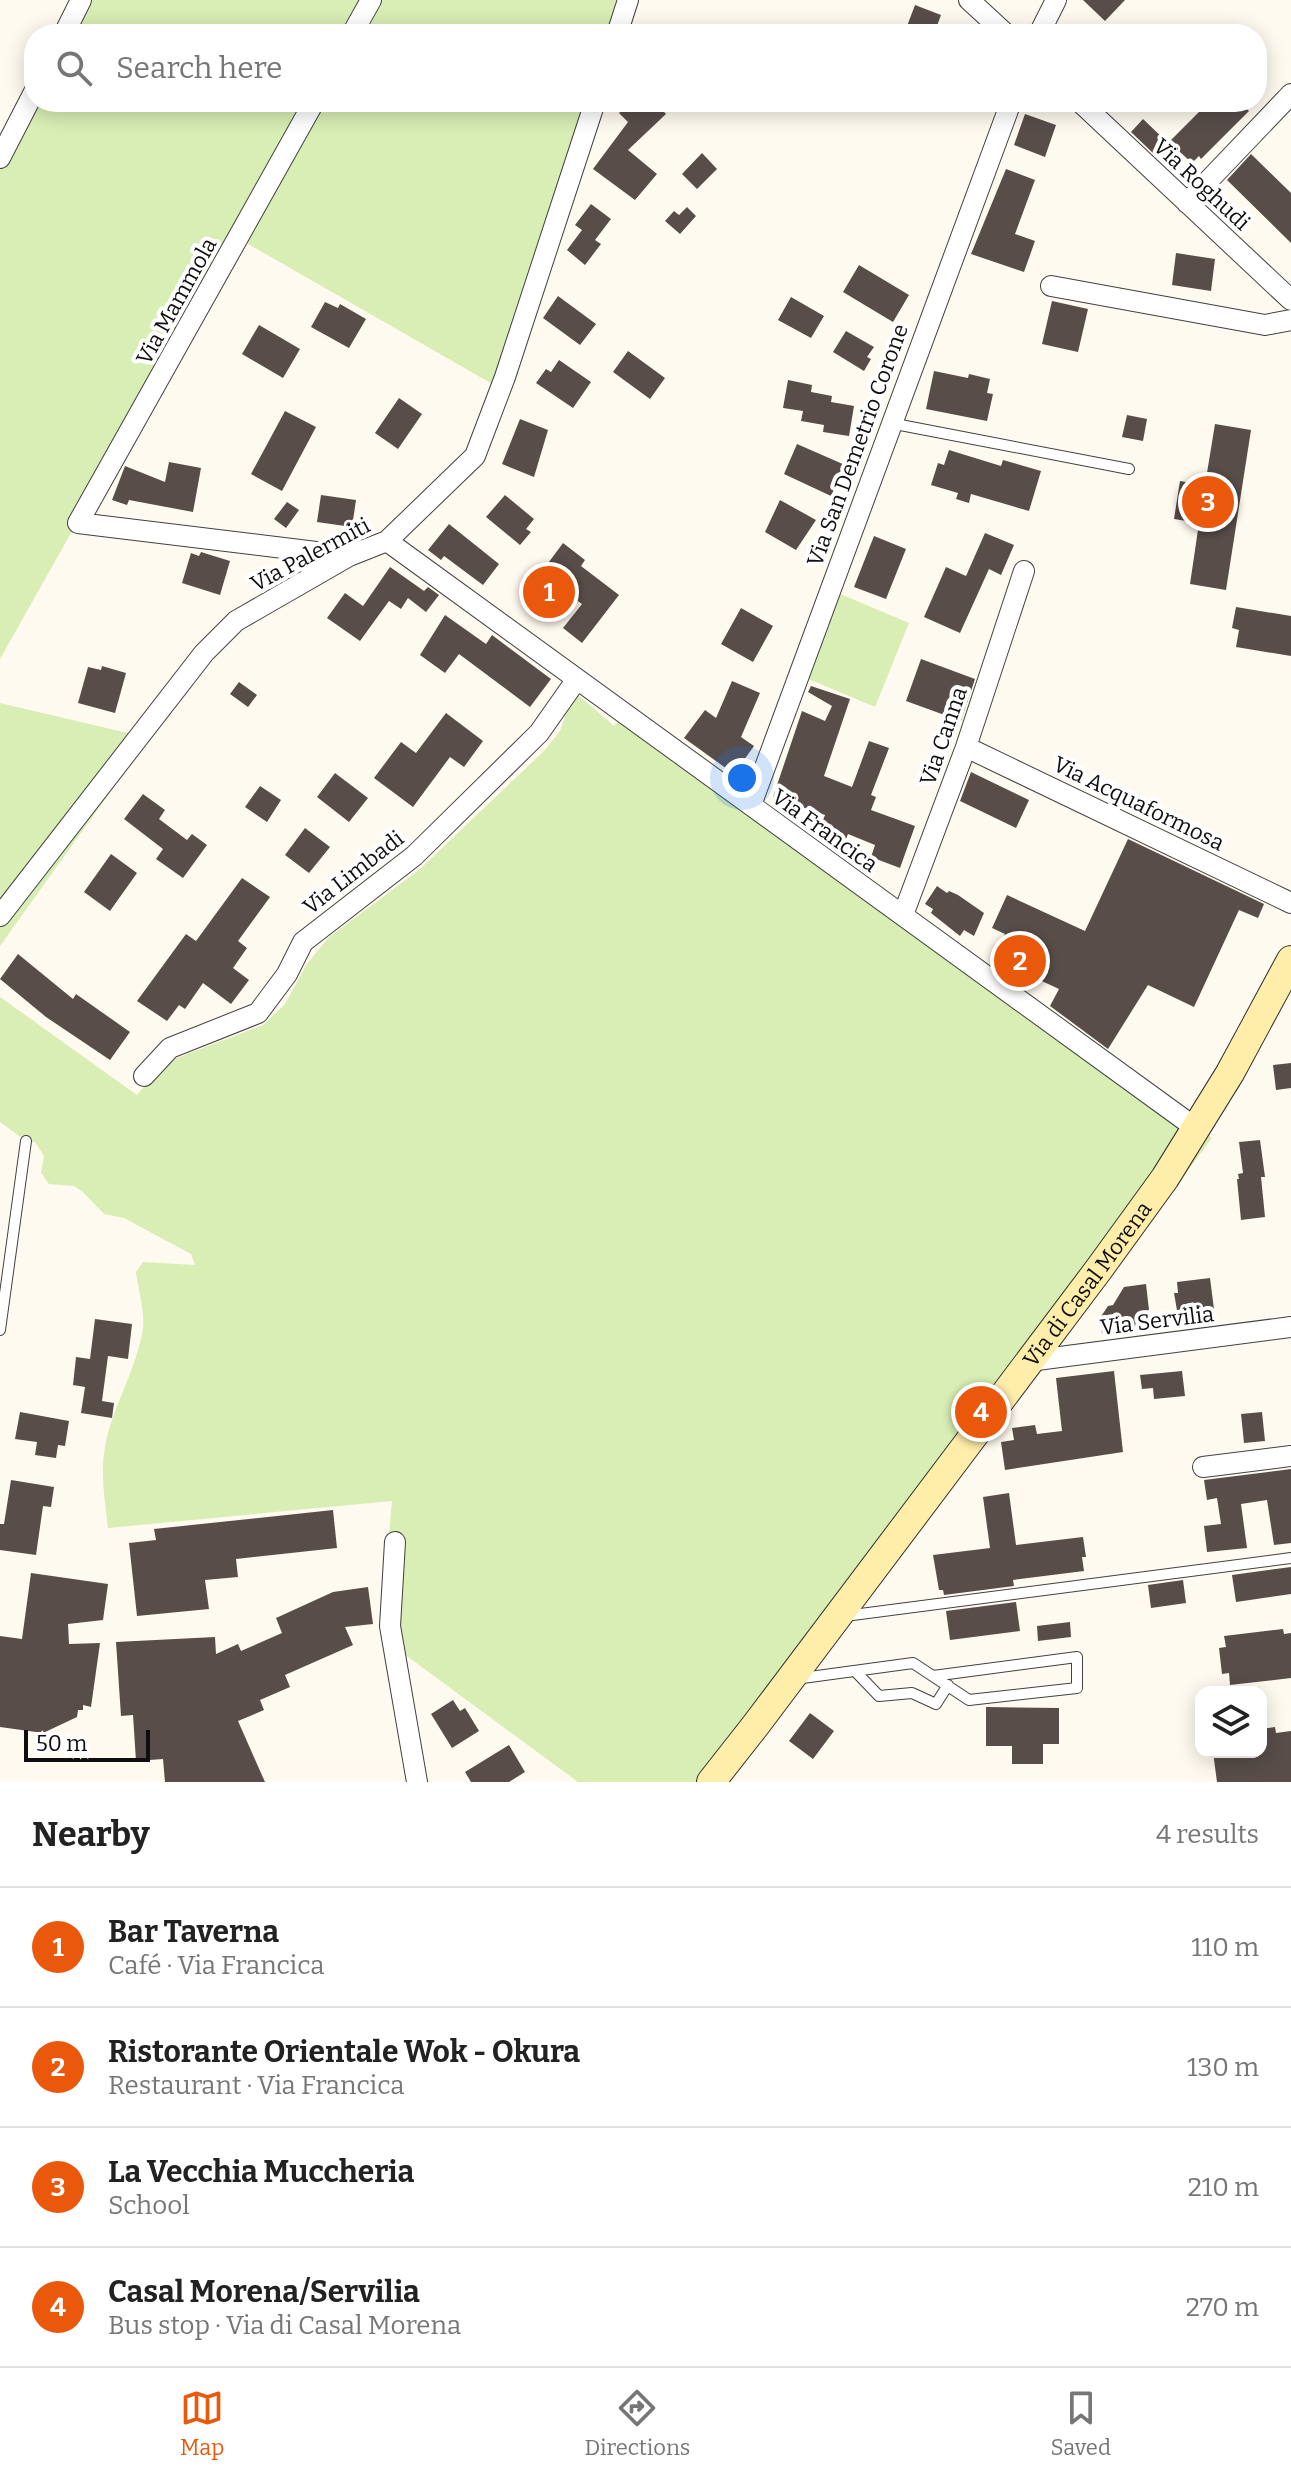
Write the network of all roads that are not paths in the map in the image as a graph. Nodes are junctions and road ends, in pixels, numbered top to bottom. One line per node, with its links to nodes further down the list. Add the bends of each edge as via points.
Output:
1 (81, 0): 6 (street)
2 (371, 0): 7 (street)
3 (628, 0): 8 (street)
4 (969, 0): 9 (street)
5 (1056, 0): 10 (street)
6 (69, 24)
7 (358, 24)
8 (620, 24)
9 (995, 24)
10 (1044, 24)
11 (1291, 94): 18 (street)
12 (24, 111): 17 (street)
13 (308, 112): 25 (street, Via Mammola, via 78,523)
14 (592, 112): 24 (street, Via Palermiti, via 475,456)
15 (1007, 112): 22 (street, Via San Demetrio Corone)
16 (1091, 112): 18 (street, Via Roghudi)
17 (0, 158)
18 (1187, 203): 20 (street, Via Roghudi)
19 (1051, 286): 21 (street, via 1265,325)
20 (1291, 300)
21 (1291, 320)
22 (890, 423): 23 (lane); 29 (street, Via San Demetrio Corone)
23 (1129, 469)
24 (387, 541): 25 (street, Via Palermiti); 27 (street, Via Francica)
25 (349, 556): 32 (street, Via Palermiti, via 236,621 204,653)
26 (1024, 571): 28 (street, Via Canna)
27 (577, 679): 29 (street, Via Francica); 34 (street, Via Limbadi, via 539,733 414,856 303,942 258,1013 170,1048)
28 (966, 747): 30 (street, Via Acquaformosa); 31 (street, Via Canna)
29 (751, 805): 31 (street, Via Francica)
30 (1291, 903)
31 (903, 915): 35 (street, Via Francica)
32 (0, 916)
33 (1291, 960): 35 (main road, Via di Casal Morena)
34 (144, 1076)
35 (1197, 1129): 39 (main road, Via di Casal Morena)
36 (26, 1141): 38 (lane)
37 (1291, 1327): 39 (street, Via Servilia)
38 (0, 1330)
39 (1029, 1361): 44 (main road, Via di Casal Morena)
40 (1291, 1456): 41 (street)
41 (1203, 1467)
42 (395, 1542): 49 (street, via 390,1626)
43 (1291, 1558): 44 (lane)
44 (836, 1617): 47 (main road, Via di Casal Morena)
45 (855, 1671): 46 (lane, via 913,1663); 47 (lane); 48 (lane, via 879,1696 912,1693 936,1704)
46 (933, 1676): 48 (lane); 48 (lane, via 1077,1657 1077,1688 969,1700)
47 (790, 1680): 50 (main road, Via di Casal Morena)
48 (948, 1685)
49 (417, 1782)
50 (711, 1782)

